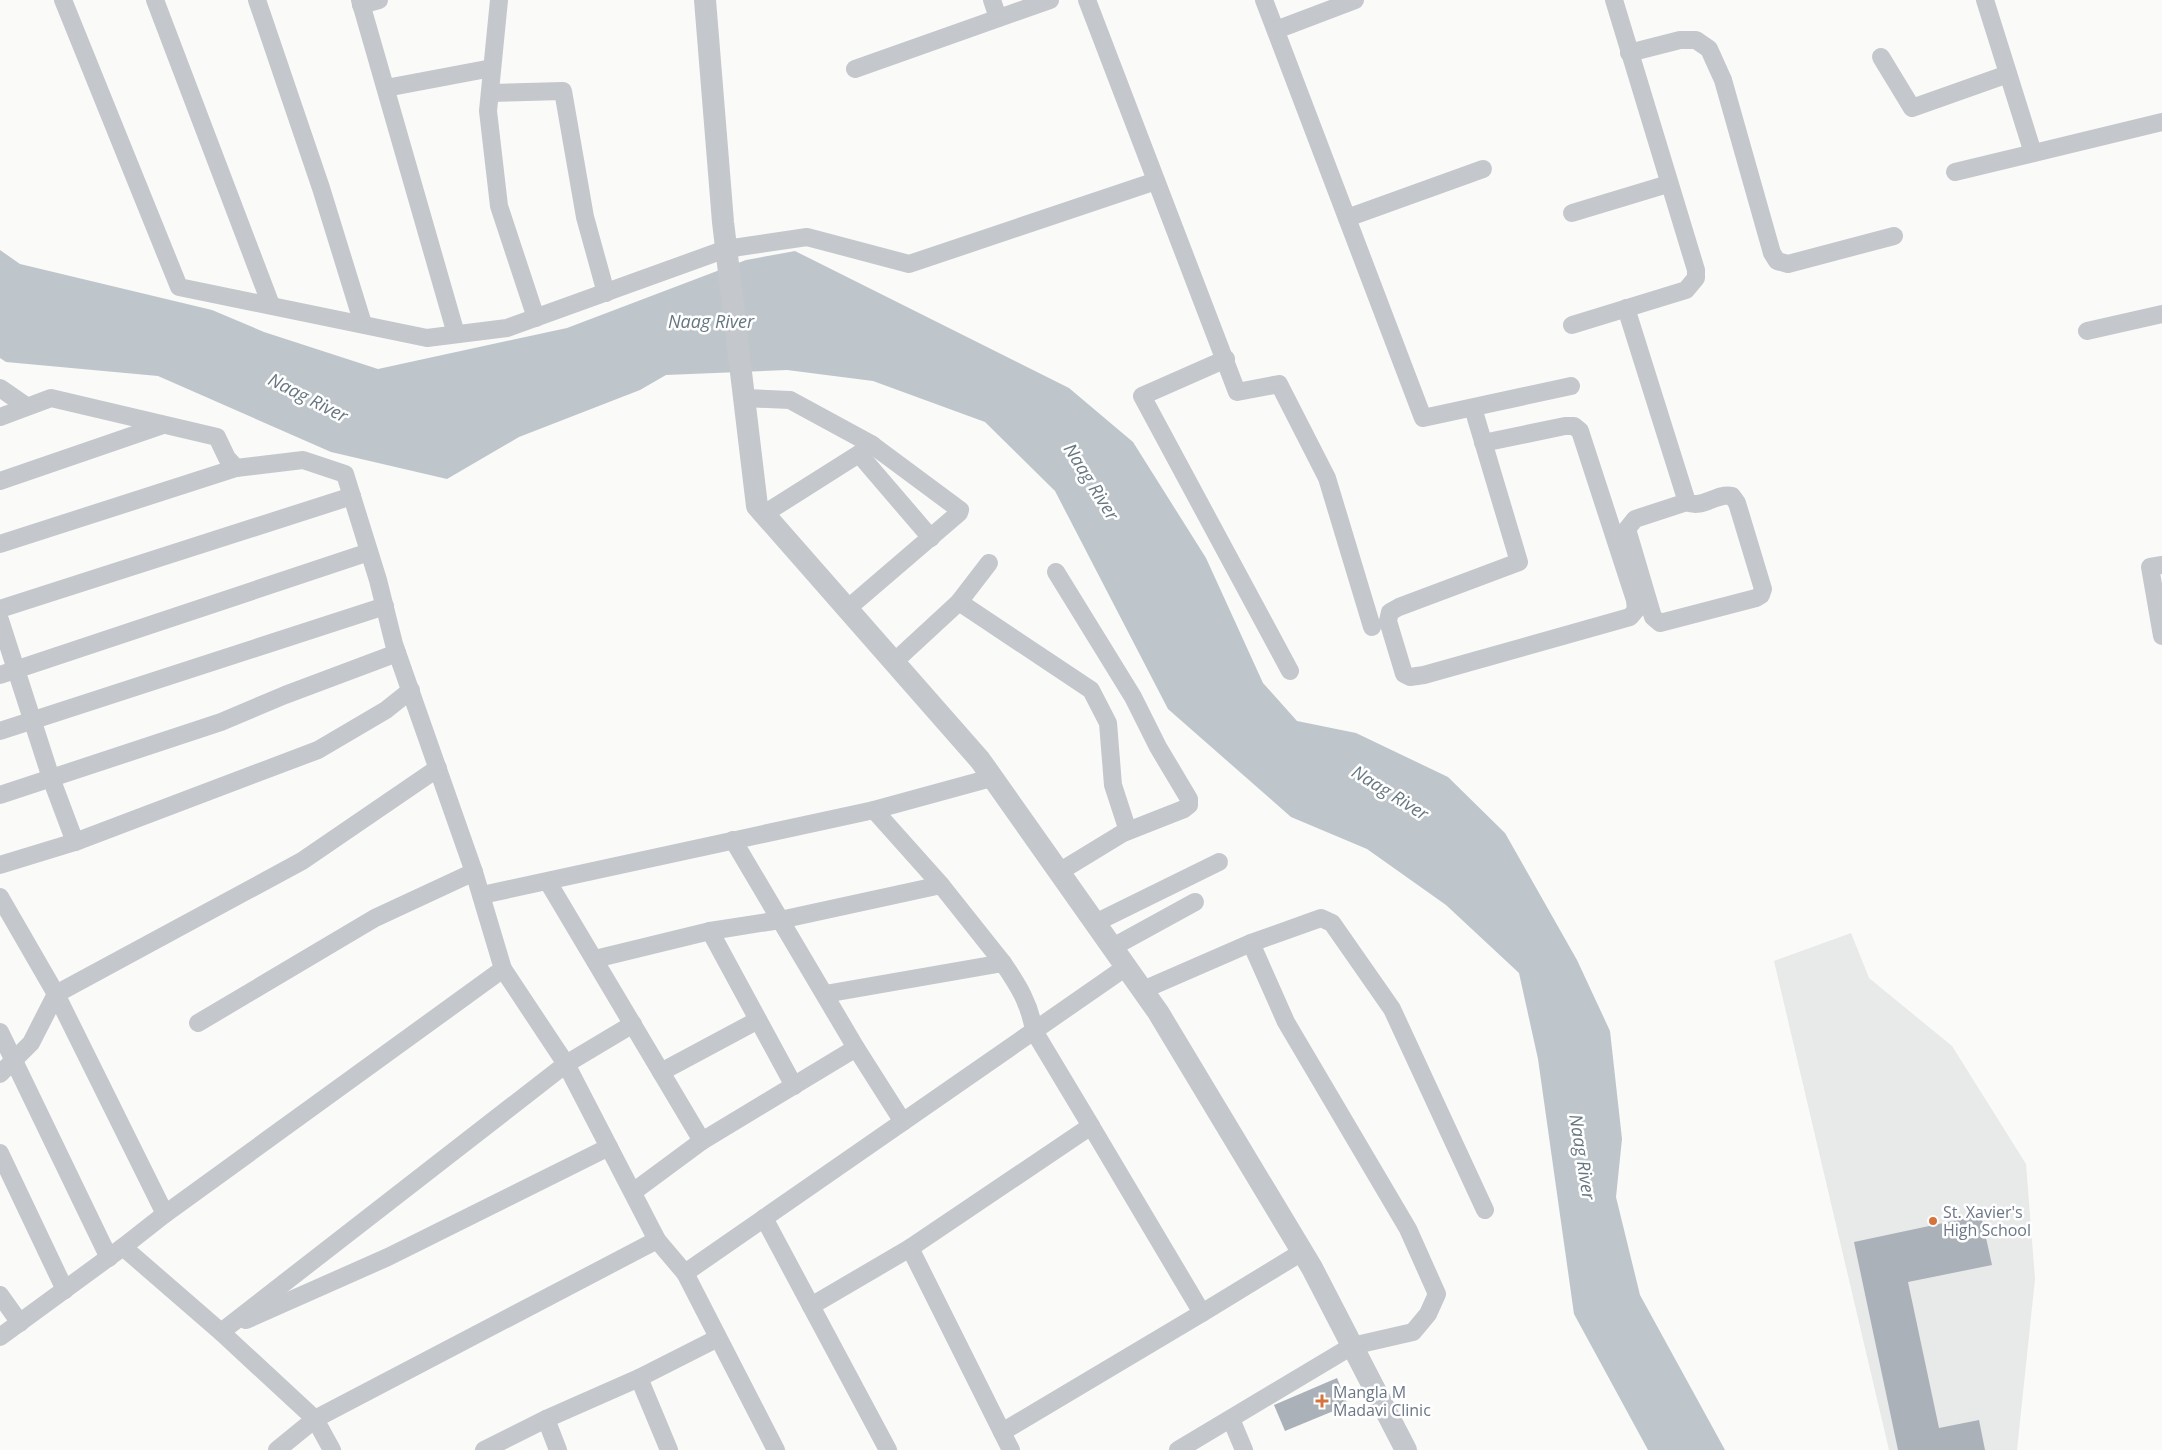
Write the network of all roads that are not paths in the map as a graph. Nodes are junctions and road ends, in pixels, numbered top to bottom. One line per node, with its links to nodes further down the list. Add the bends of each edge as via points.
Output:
1 (63, 0): 35 (street, via 179,287)
2 (156, 0): 35 (street)
3 (257, 0): 39 (street)
4 (379, 0): 14 (street)
5 (499, 0): 19 (street)
6 (705, 0): 33 (street)
7 (992, 0): 15 (street)
8 (1050, 0): 15 (street)
9 (1087, 0): 28 (street)
10 (1264, 0): 16 (street)
11 (1355, 0): 16 (street)
12 (1614, 0): 17 (street)
13 (1985, 0): 21 (street)
14 (360, 3): 22 (street)
15 (998, 18): 20 (street)
16 (1276, 30): 31 (street)
17 (1630, 52): 29 (street); 32 (street, via 1680,40 1696,40 1709,50 1723,80 1772,253 1777,261 1788,264)
18 (1881, 57): 21 (street, via 1912,108)
19 (492, 68): 22 (street); 23 (street)
20 (854, 69)
21 (2008, 74): 25 (street)
22 (386, 88): 42 (street)
23 (490, 92): 34 (street, via 563,91 585,216); 38 (street, via 488,111 500,206)
24 (2162, 122): 25 (street)
25 (2033, 153): 27 (street)
26 (1483, 169): 31 (street)
27 (1956, 172)
28 (1156, 182): 33 (street, via 909,264 807,237); 43 (street)
29 (1668, 184): 30 (street); 36 (street, via 1696,278 1686,290)
30 (1572, 214)
31 (1347, 218): 48 (street, via 1423,418)
32 (1894, 236)
33 (726, 249): 34 (street); 46 (street)
34 (606, 293): 38 (street)
35 (271, 305): 39 (street)
36 (1626, 308): 40 (street); 56 (street)
37 (2162, 314): 41 (street)
38 (536, 318): 42 (street, via 507,328)
39 (363, 324): 42 (street, via 427,338)
40 (1572, 325)
41 (2088, 331)
42 (456, 334)
43 (1226, 359): 69 (street, via 1237,392 1279,384 1327,478); 73 (street, via 1142,396)
44 (1571, 386): 48 (street)
45 (0, 388): 47 (street)
46 (743, 394): 52 (street, via 790,400); 57 (street, via 757,506)
47 (26, 406): 49 (street); 50 (street, via 51,398)
48 (1473, 408): 51 (street)
49 (0, 418)
50 (163, 425): 53 (street, via 217,437); 54 (street)
51 (1483, 442): 51 (street, via 1519,562 1390,612 1388,621 1404,674 1410,677 1630,617 1636,610 1580,431 1574,426 1564,426)
52 (866, 449): 57 (street); 58 (street); 58 (street, via 960,510)
53 (236, 468): 55 (street, via 303,460 345,474); 59 (street)
54 (0, 481)
55 (352, 496): 60 (street); 66 (street)
56 (1686, 502): 56 (street, via 1698,504 1727,494 1732,496 1737,503 1763,589 1756,598 1660,623 1652,617 1627,529 1635,519)
57 (764, 514): 67 (street)
58 (930, 538): 67 (street)
59 (0, 544)
60 (369, 552): 65 (street); 74 (street)
61 (989, 563): 64 (street)
62 (2162, 565): 70 (street, via 2150,567)
63 (1056, 572): 83 (street, via 1133,697 1189,799 1189,805 1184,809)
64 (959, 602): 72 (street); 83 (street, via 1091,690 1108,723 1113,785)
65 (385, 606): 71 (street); 76 (street)
66 (0, 609)
67 (847, 609): 72 (street)
68 (0, 620): 74 (street)
69 (1372, 627)
70 (2162, 636)
71 (398, 653): 75 (street); 79 (street, via 221,722)
72 (894, 662): 80 (street, via 980,760)
73 (1290, 671)
74 (8, 672): 76 (street)
75 (411, 690): 78 (street); 85 (street, via 386,710 318,750)
76 (32, 719): 77 (street); 79 (street)
77 (0, 731)
78 (438, 768): 88 (street); 105 (street, via 302,861)
79 (51, 778): 81 (street); 85 (street)
80 (991, 778): 82 (street); 89 (street)
81 (0, 795)
82 (874, 810): 84 (street); 91 (street)
83 (1128, 831): 89 (street)
84 (733, 840): 90 (street); 95 (street)
85 (75, 842): 87 (street)
86 (1219, 862): 96 (street)
87 (0, 865)
88 (474, 872): 92 (street); 108 (street, via 375,918)
89 (1058, 872): 96 (street)
90 (548, 882): 92 (street); 100 (street)
91 (941, 885): 95 (street); 101 (street)
92 (482, 895): 103 (street)
93 (0, 896): 105 (street)
94 (1195, 902): 99 (street)
95 (780, 920): 97 (street); 106 (street)
96 (1095, 923): 99 (street)
97 (710, 931): 100 (street); 107 (street)
98 (1251, 943): 104 (street); 124 (street, via 1321,918 1332,923 1392,1009); 141 (street, via 1286,1022 1408,1229 1437,1294 1428,1314 1413,1332)
99 (1112, 947): 102 (street)
100 (595, 959): 109 (street)
101 (1003, 963): 106 (street); 110 (street, via 1022,990 1032,1015)
102 (1126, 967): 104 (street); 110 (street)
103 (502, 969): 114 (street); 125 (street)
104 (1143, 990): 130 (street)
105 (56, 994): 113 (street, via 30,1044); 125 (street)
106 (826, 994): 112 (street)
107 (758, 1020): 115 (street); 117 (street)
108 (198, 1023)
109 (633, 1024): 114 (street); 115 (street)
110 (1034, 1031): 118 (street); 119 (street)
111 (0, 1032): 113 (street)
112 (856, 1048): 117 (street); 118 (street)
113 (15, 1059): 116 (street); 131 (street)
114 (566, 1064): 121 (street); 138 (street)
115 (661, 1072): 120 (street)
116 (0, 1074)
117 (794, 1086): 120 (street)
118 (904, 1122): 126 (street)
119 (1091, 1126): 129 (street); 136 (street)
120 (702, 1141): 123 (street)
121 (609, 1146): 123 (street); 138 (street, via 388,1257)
122 (0, 1154): 133 (street)
123 (633, 1192): 127 (street)
124 (1485, 1210)
125 (165, 1214): 128 (street)
126 (764, 1218): 132 (street); 135 (street)
127 (657, 1240): 132 (street); 143 (street)
128 (124, 1247): 131 (street); 138 (street)
129 (910, 1248): 135 (street); 146 (street)
130 (1302, 1252): 136 (street); 141 (street)
131 (109, 1258): 133 (street)
132 (685, 1273): 140 (street)
133 (65, 1290): 137 (street)
134 (0, 1295): 137 (street)
135 (811, 1306): 153 (street)
136 (1202, 1313): 146 (street)
137 (20, 1323): 139 (street)
138 (221, 1332): 143 (street)
139 (0, 1338)
140 (718, 1338): 142 (street); 152 (street)
141 (1352, 1346): 145 (street); 157 (street)
142 (639, 1378): 144 (street); 151 (street)
143 (315, 1418): 147 (street); 148 (street)
144 (546, 1419): 149 (street); 150 (street)
145 (1231, 1419): 155 (street); 156 (street)
146 (1002, 1432): 154 (street)
147 (277, 1450)
148 (332, 1450)
149 (484, 1450)
150 (558, 1450)
151 (669, 1450)
152 (776, 1450)
153 (888, 1450)
154 (1011, 1450)
155 (1178, 1450)
156 (1244, 1450)
157 (1406, 1450)

